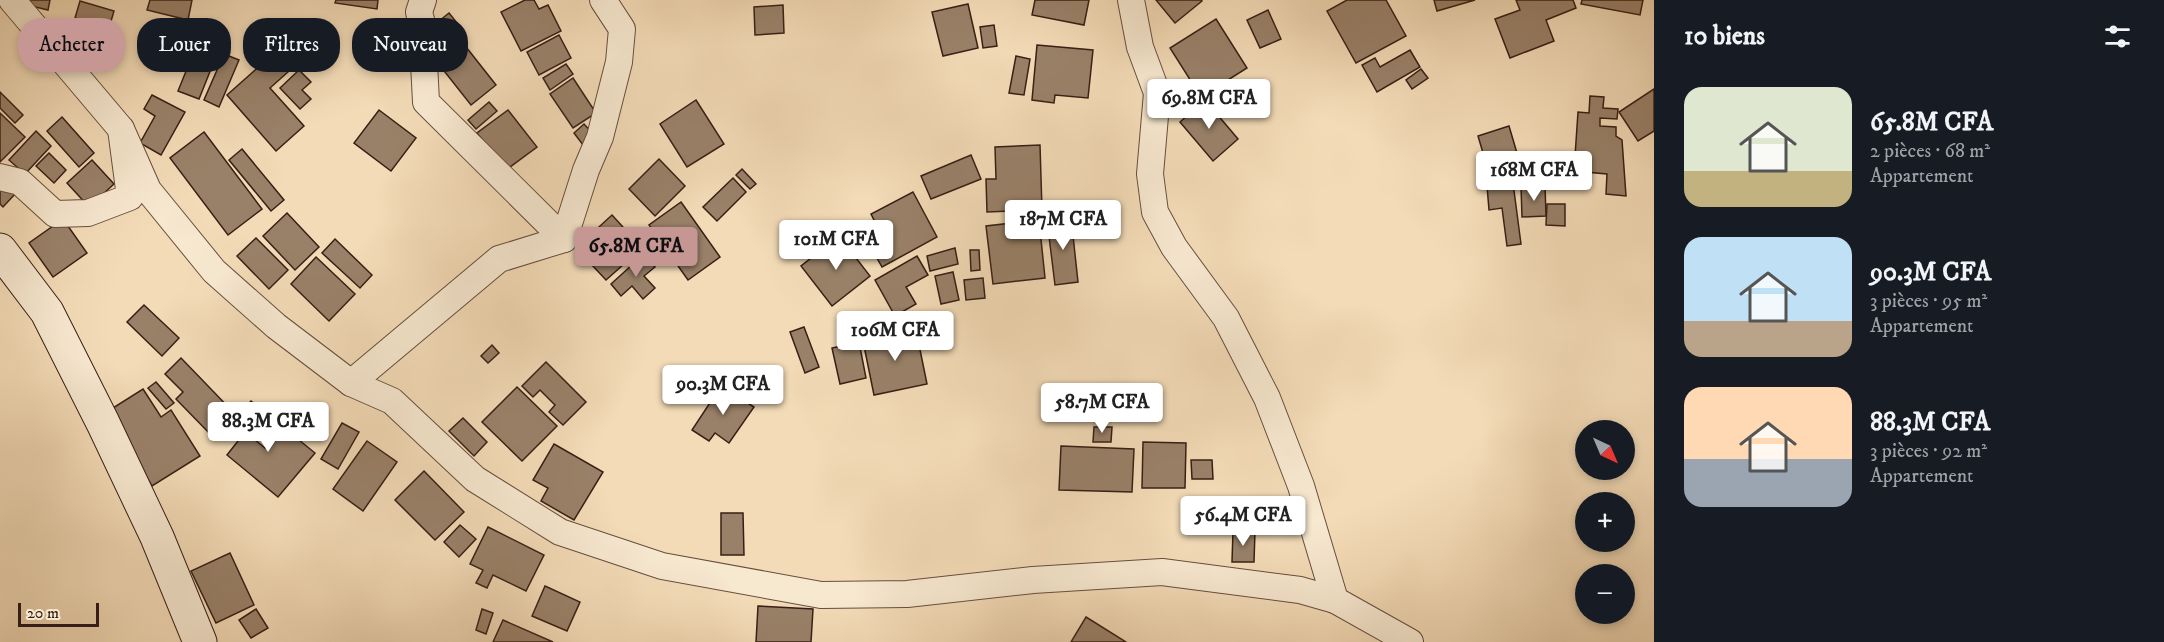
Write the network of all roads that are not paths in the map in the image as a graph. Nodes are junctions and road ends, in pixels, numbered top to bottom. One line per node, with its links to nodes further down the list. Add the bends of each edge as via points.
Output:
1 (12, 0): 5 (street)
2 (423, 0): 7 (street, via 419,12 426,102)
3 (603, 0): 7 (street, via 622,29 619,62 600,137)
4 (1131, 0): 10 (street, via 1140,47 1157,93 1150,174 1155,212 1174,247 1226,318 1267,398 1301,486)
5 (121, 129): 6 (street, via 130,197 88,213 55,214 20,182); 9 (street, via 148,190 214,271 276,326)
6 (0, 177)
7 (564, 239): 9 (street, via 499,259)
8 (0, 250): 11 (main road, via 47,312 157,537)
9 (351, 383): 10 (street, via 392,401 476,479 560,532 662,566 822,595 907,594 1033,580 1162,572 1300,590)
10 (1335, 600): 12 (street)
11 (200, 642)
12 (1410, 642)

